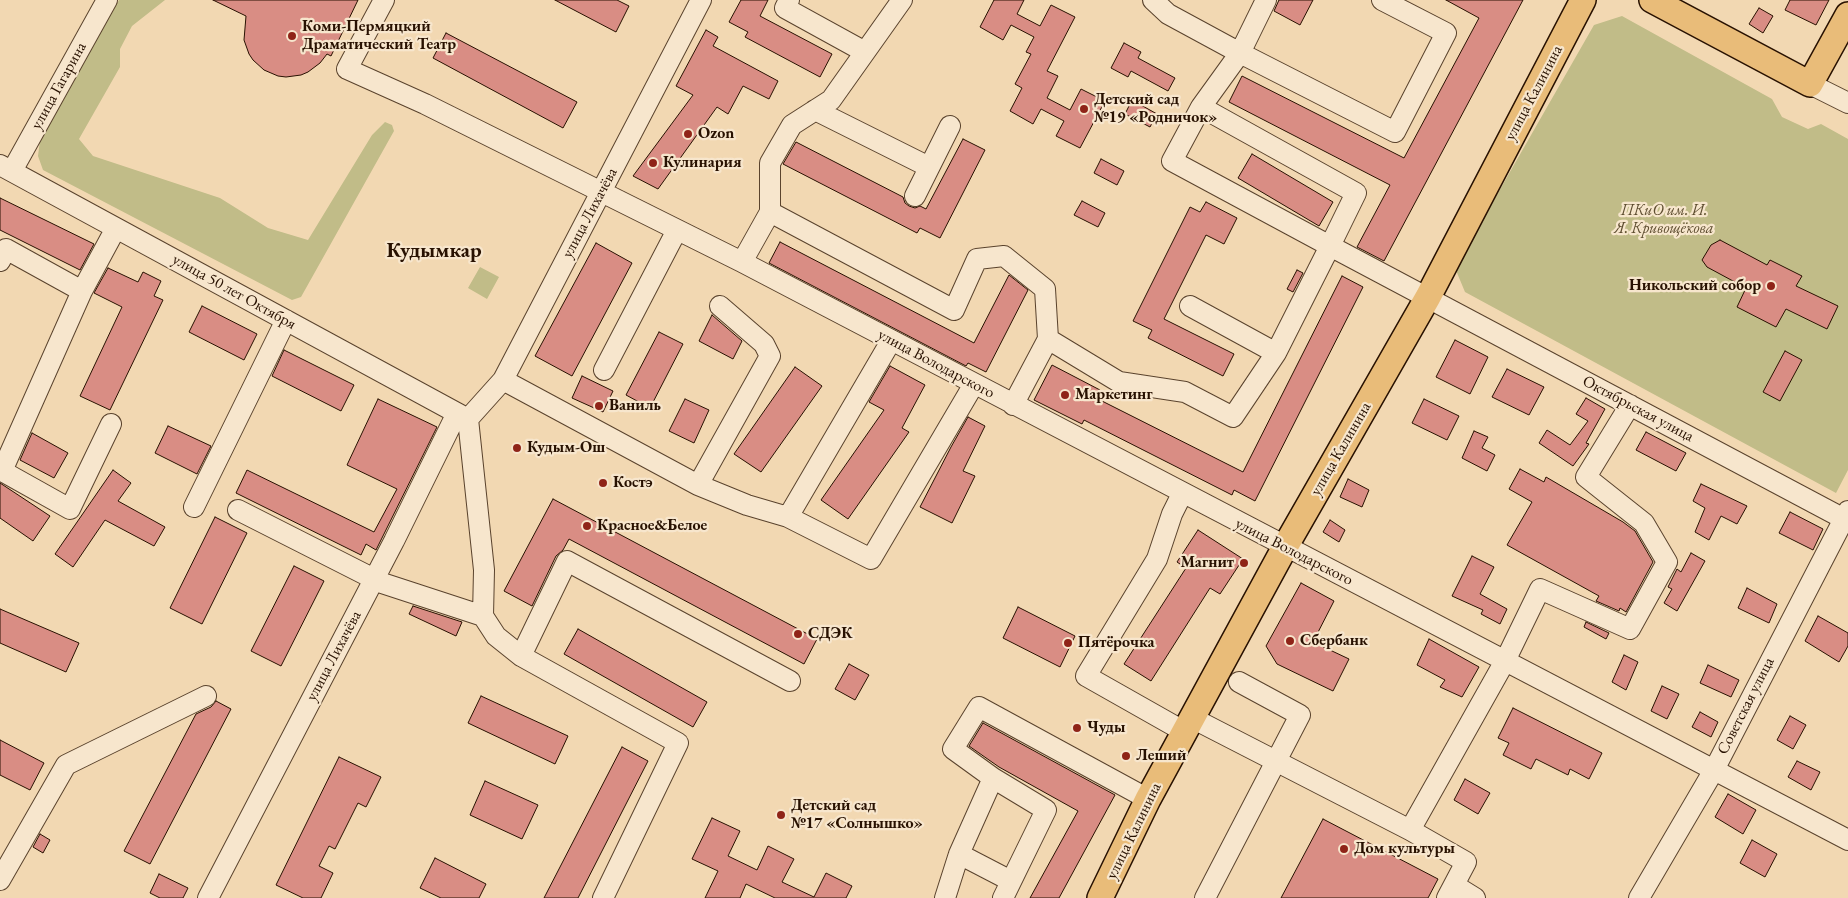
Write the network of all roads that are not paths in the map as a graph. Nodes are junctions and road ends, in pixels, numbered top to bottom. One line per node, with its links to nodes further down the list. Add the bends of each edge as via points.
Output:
1 (106, 0): 20 (street, улица Гагарина)
2 (384, 0): 21 (street, улица Володарского, via 348,69)
3 (701, 0): 21 (street, улица Лихачёва)
4 (789, 0): 12 (street, via 784,8)
5 (902, 0): 12 (street)
6 (1153, 0): 13 (street, via 1168,14)
7 (1266, 0): 13 (street)
8 (1382, 0): 13 (street, via 1446,32 1395,132)
9 (1583, 0): 30 (main road, улица Калинина)
10 (1652, 0): 14 (main road)
11 (1848, 15): 14 (main road)
12 (865, 52): 17 (street, via 831,100)
13 (1240, 53): 16 (street)
14 (1810, 84): 15 (street)
15 (1848, 104)
16 (1201, 107): 26 (street, via 1356,193); 26 (street, Октябрьская улица, via 1172,161)
17 (815, 110): 19 (street); 23 (street, via 792,125 770,163)
18 (950, 126): 19 (street)
19 (930, 167): 22 (street)
20 (6, 168): 24 (street, улица 50 лет Октября)
21 (602, 192): 25 (street, улица Володарского); 38 (street, улица Лихачёва)
22 (915, 196)
23 (770, 212): 28 (street); 34 (street, via 954,310 977,259 1004,256 1045,289)
24 (116, 228): 29 (street); 33 (street, улица 50 лет Октября)
25 (677, 230): 28 (street, улица Володарского); 37 (street)
26 (1330, 246): 30 (street, Октябрьская улица); 36 (street)
27 (0, 261): 29 (street, via 6,249)
28 (742, 262): 35 (street, улица Володарского)
29 (82, 291): 43 (street, via 2,471 70,509)
30 (1428, 297): 41 (street, Октябрьская улица); 50 (main road, улица Калинина)
31 (720, 306): 44 (street, via 764,344 770,356)
32 (1190, 306): 36 (street)
33 (286, 320): 42 (street, улица 50 лет Октября); 46 (street)
34 (1048, 339): 36 (street, via 1119,382 1185,392 1233,417); 40 (street)
35 (891, 340): 39 (street, улица Володарского); 48 (street)
36 (1276, 354)
37 (604, 370)
38 (503, 380): 42 (street, улица Лихачёва); 44 (street)
39 (974, 384): 40 (street, улица Володарского); 48 (street, via 871,559)
40 (1013, 404): 45 (street, улица Володарского)
41 (1630, 405): 49 (street, Октябрьская улица); 54 (street, via 1586,477 1644,523 1667,562 1630,629 1540,589)
42 (463, 416): 51 (street, улица Лихачёва); 52 (street, via 484,570)
43 (111, 424)
44 (698, 485): 48 (street, via 721,496)
45 (1182, 494): 50 (street, улица Володарского); 58 (street, via 1157,560 1086,676)
46 (194, 507)
47 (238, 510): 51 (street)
48 (788, 517)
49 (1847, 517): 60 (street, Советская улица)
50 (1286, 547): 54 (street, улица Володарского); 58 (main road, улица Калинина)
51 (374, 579): 52 (street); 69 (street, улица Лихачёва)
52 (483, 616): 53 (street, via 496,636)
53 (521, 656): 55 (street, via 567,561); 70 (street, via 678,743)
54 (1505, 661): 60 (street, улица Володарского); 63 (street)
55 (790, 681)
56 (1238, 682): 59 (street, via 1300,715)
57 (206, 696): 66 (street, via 66,765)
58 (1189, 725): 59 (street); 62 (main road, улица Калинина)
59 (1275, 761): 63 (street); 73 (street)
60 (1714, 770): 64 (street, улица Володарского); 75 (street, Советская улица)
61 (993, 778): 62 (street, via 952,749 979,707); 65 (street); 67 (street, via 1046,810)
62 (1148, 799): 72 (main road, улица Калинина)
63 (1410, 830): 68 (street, via 1466,862)
64 (1848, 840)
65 (959, 854): 67 (street); 71 (street)
66 (0, 880)
67 (1007, 889)
68 (1451, 891): 74 (street)
69 (208, 898)
70 (603, 898)
71 (945, 898)
72 (1100, 898)
73 (1205, 898)
74 (1475, 898)
75 (1638, 898)

